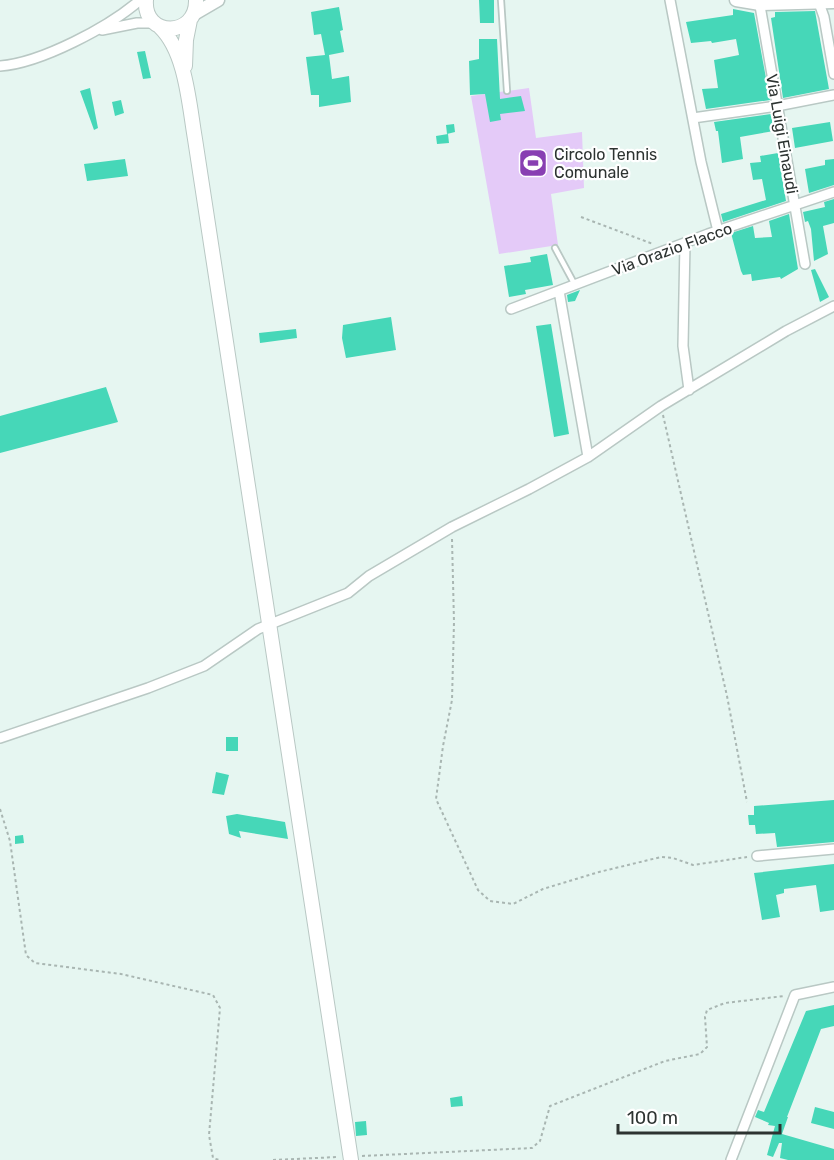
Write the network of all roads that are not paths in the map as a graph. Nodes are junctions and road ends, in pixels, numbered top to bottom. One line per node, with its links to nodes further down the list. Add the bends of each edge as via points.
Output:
1 (140, 0): 12 (street)
2 (146, 0): 11 (main road, via 147,13)
3 (218, 0): 10 (street)
4 (501, 0): 16 (lane)
5 (670, 0): 19 (street)
6 (736, 0): 8 (street)
7 (819, 1): 8 (street); 9 (street); 14 (street)
8 (759, 2): 18 (street, Via Luigi Einaudi)
9 (834, 2)
10 (193, 11): 11 (main road, via 178,28); 15 (main road, via 186,40)
11 (157, 25): 12 (street, via 137,23); 15 (main road, via 174,46)
12 (88, 33): 13 (street, via 33,60)
13 (0, 66)
14 (834, 74)
15 (185, 80): 32 (main road)
16 (507, 91)
17 (834, 95): 18 (street)
18 (777, 106): 19 (street); 21 (street, Via Luigi Einaudi)
19 (693, 118): 22 (street)
20 (834, 192): 21 (street, Via Orazio Flacco)
21 (794, 206): 22 (street, Via Orazio Flacco); 25 (street, Via Luigi Einaudi)
22 (718, 231): 23 (street, Via Orazio Flacco)
23 (685, 243): 26 (street, Via Orazio Flacco); 30 (street, via 683,346)
24 (555, 248): 26 (lane)
25 (805, 264)
26 (575, 285): 27 (street, Via Orazio Flacco)
27 (559, 291): 29 (street, Via Orazio Flacco); 31 (street)
28 (834, 306): 30 (street)
29 (511, 309)
30 (689, 390): 31 (street)
31 (588, 457): 32 (street, via 452,527 369,576 348,593)
32 (269, 624): 33 (street, via 204,666); 37 (main road)
33 (0, 738)
34 (834, 849): 35 (street)
35 (757, 856)
36 (834, 987): 38 (street, via 795,995)
37 (351, 1158)
38 (733, 1160)

